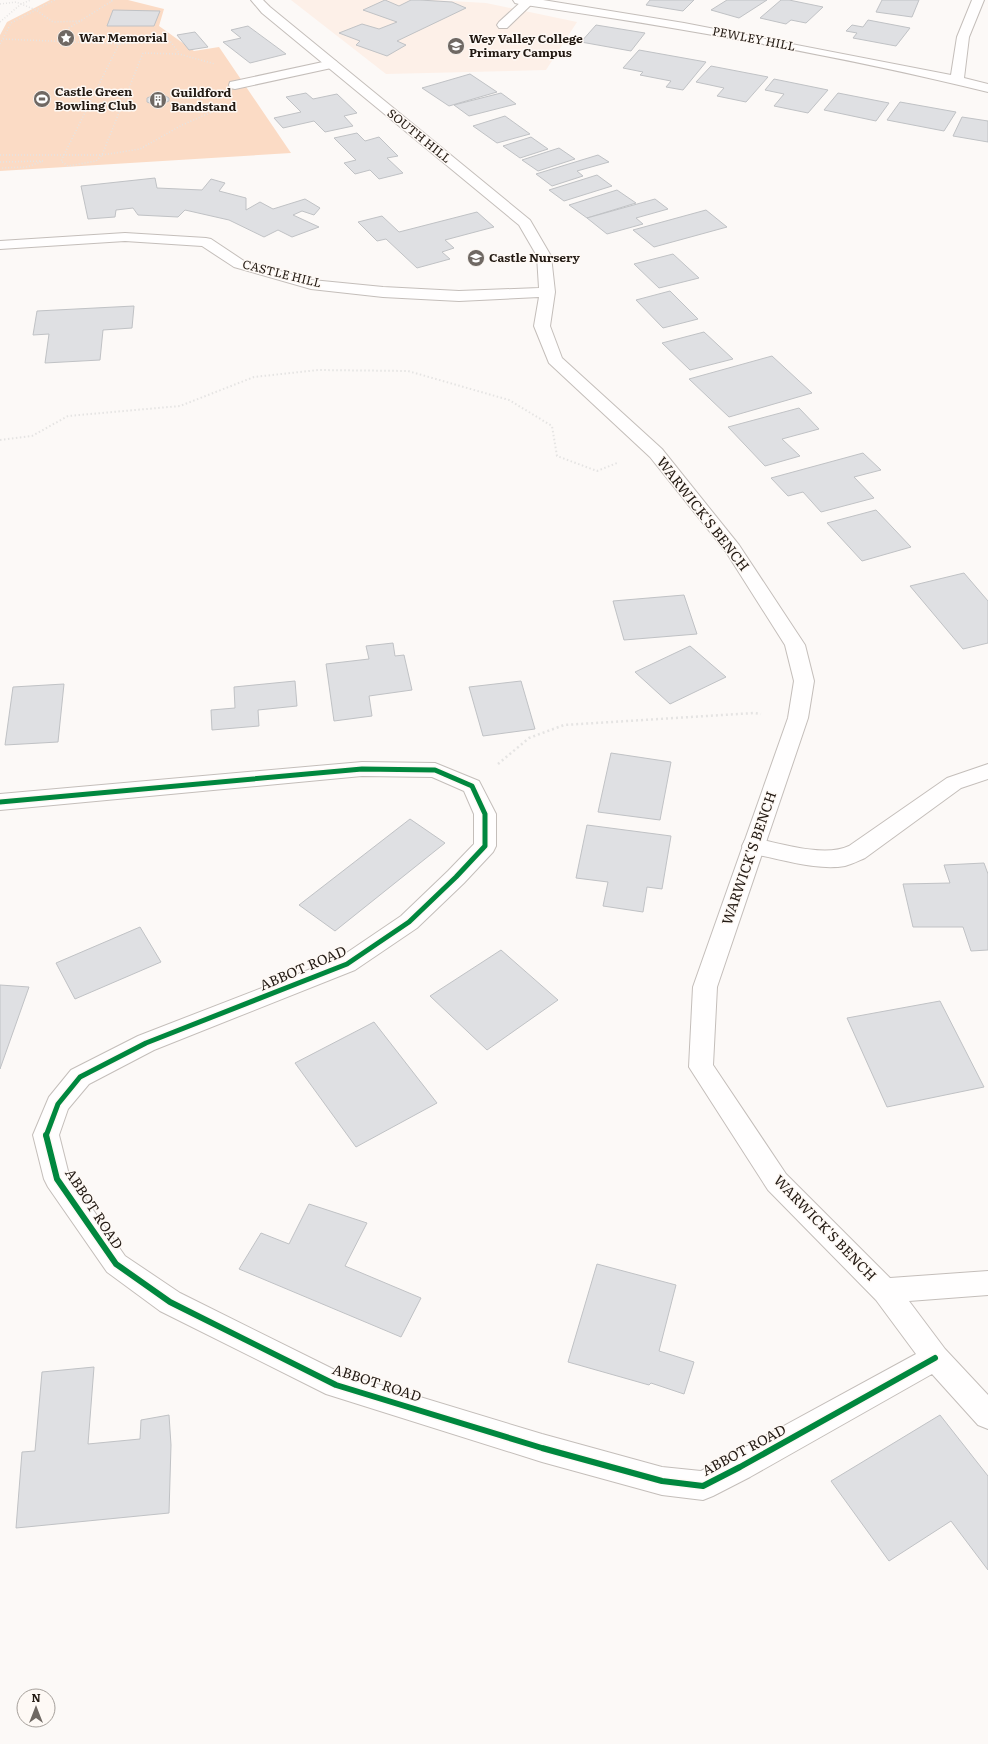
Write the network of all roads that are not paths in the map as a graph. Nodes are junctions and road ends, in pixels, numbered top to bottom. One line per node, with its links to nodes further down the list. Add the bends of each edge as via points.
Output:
1 (257, 0): 5 (street, SOUTH HILL)
2 (522, 0): 4 (street); 6 (street, PEWLEY HILL, via 727,33)
3 (978, 0): 6 (street, via 963,37)
4 (503, 25)
5 (332, 64): 7 (street); 10 (street, SOUTH HILL, via 526,223 544,256)
6 (957, 80): 8 (street, PEWLEY HILL)
7 (235, 85)
8 (988, 88)
9 (0, 245): 10 (street, CASTLE HILL, via 125,237 206,242 239,264 311,284 383,292 460,296)
10 (547, 292): 13 (street, WARWICK'S BENCH, via 542,326 555,360 656,453 733,549 795,644 804,681 798,718)
11 (988, 771): 13 (street, via 954,784 857,852 844,858 820,859)
12 (0, 802): 16 (street, ABBOT ROAD, via 362,768 435,770 472,786 485,814 485,846 409,922 347,964 146,1044 80,1077 58,1104 46,1135 57,1179 116,1264 170,1302 336,1385 542,1448 662,1481 703,1486 740,1468)
13 (753, 846): 15 (street, WARWICK'S BENCH, via 705,988 702,1067 777,1182)
14 (988, 1283): 15 (street)
15 (885, 1291): 16 (street, WARWICK'S BENCH)
16 (935, 1358): 17 (street, WARWICK'S BENCH)
17 (988, 1415)

